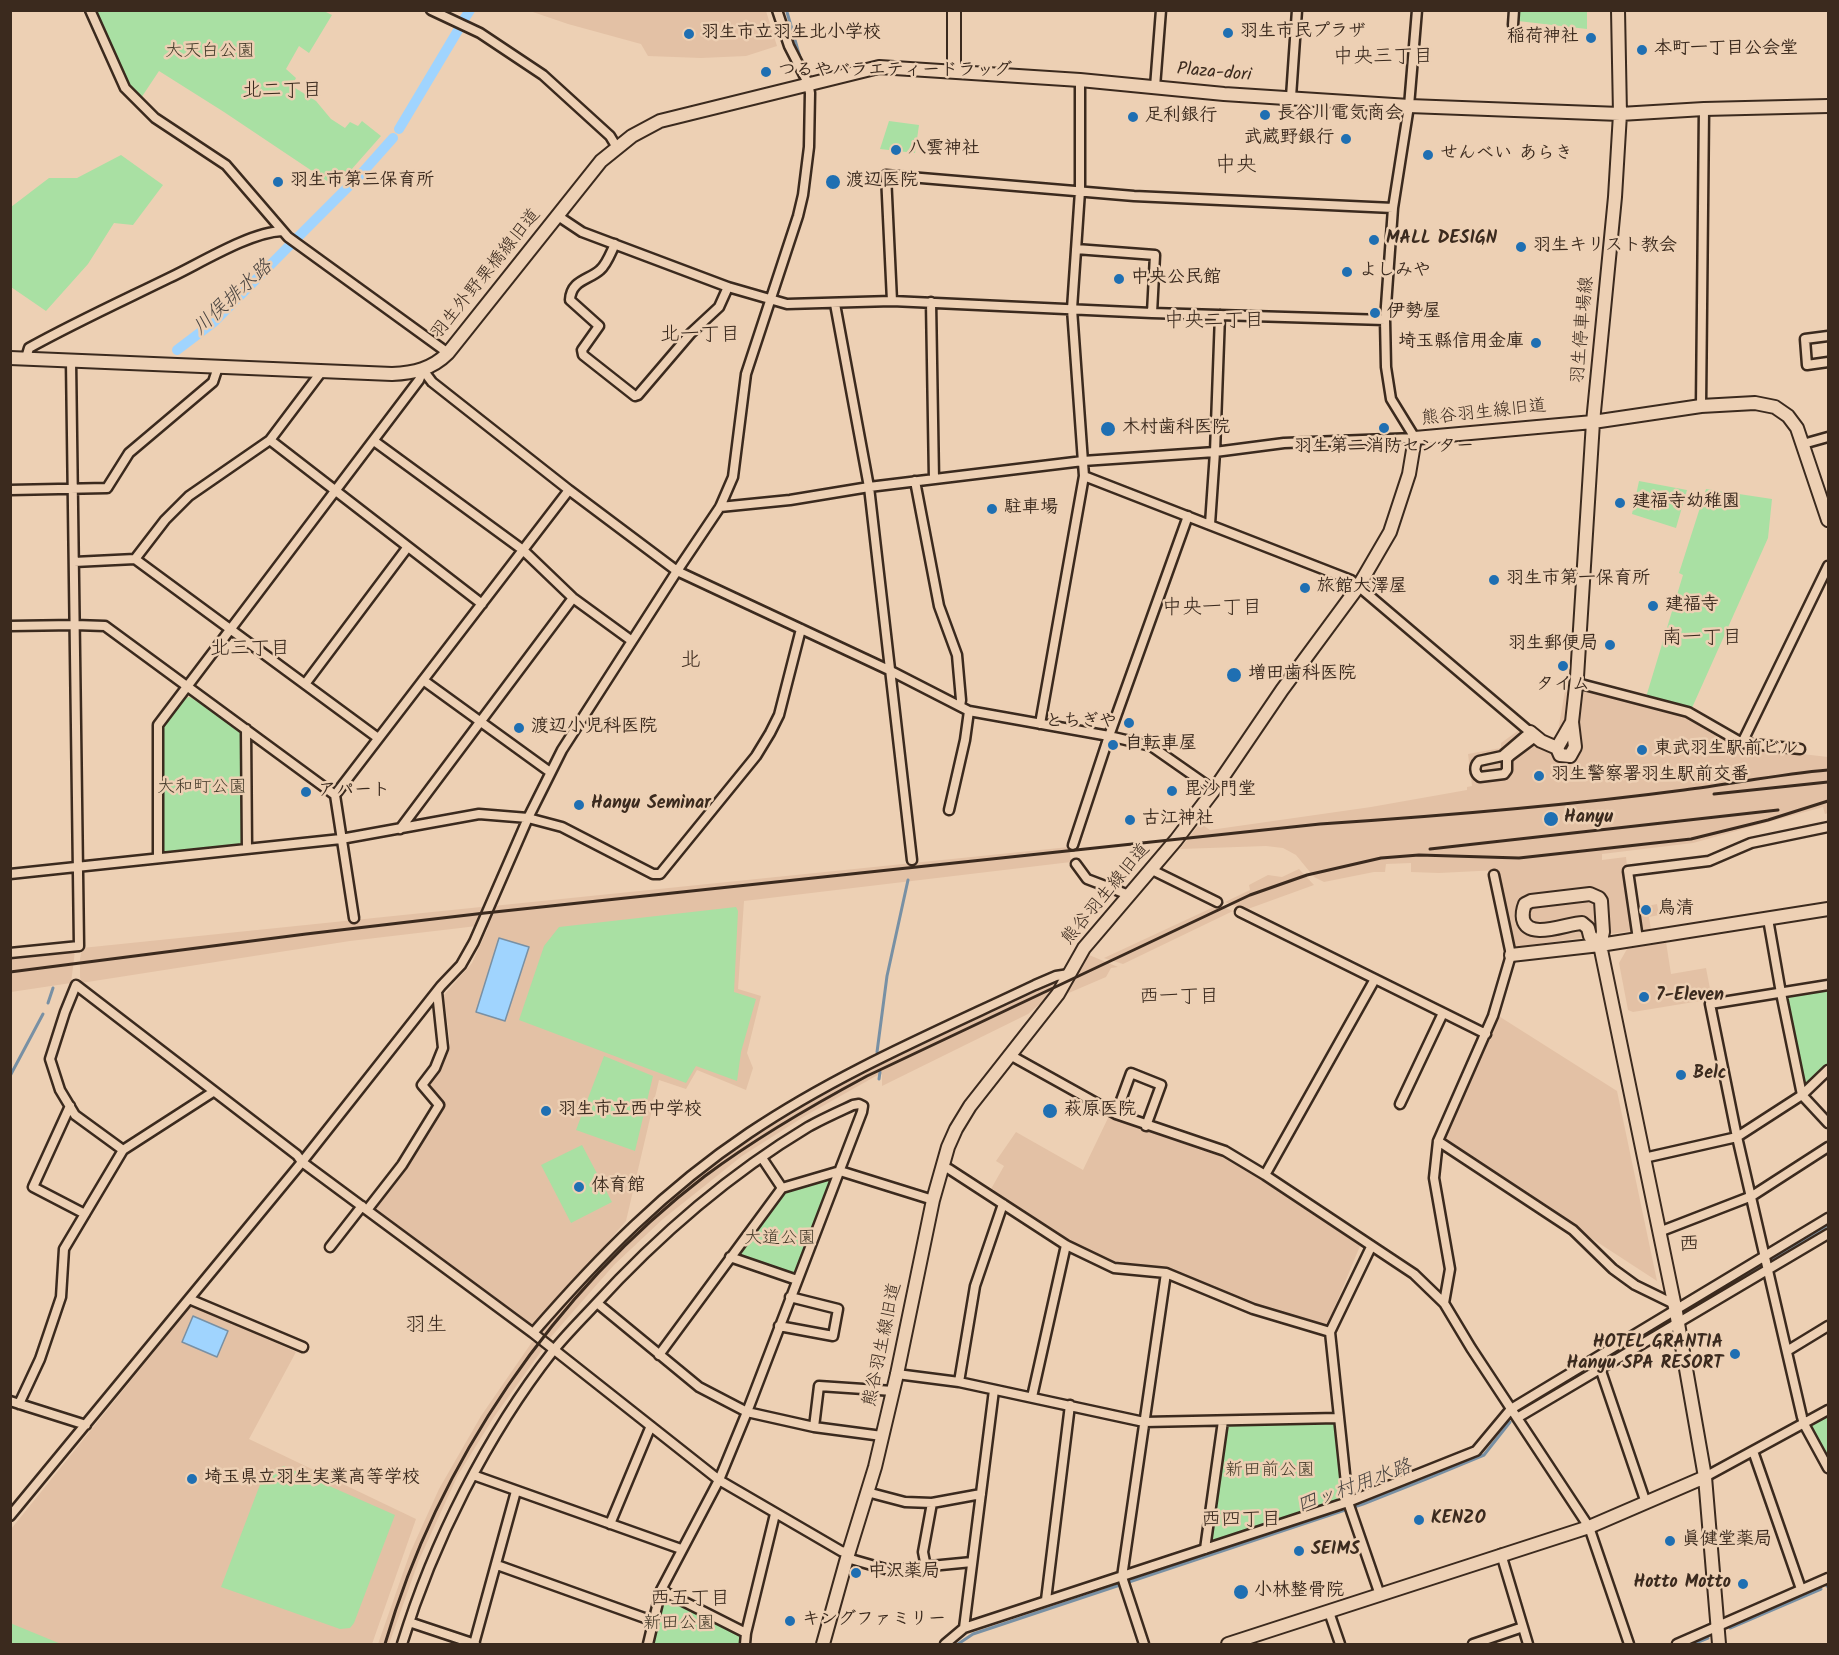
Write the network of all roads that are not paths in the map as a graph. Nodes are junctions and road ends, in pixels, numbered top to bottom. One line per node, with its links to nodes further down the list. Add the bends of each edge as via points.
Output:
1 (90, 10): 25 (street, via 131,96 155,118 226,165)
2 (431, 10): 10 (street)
3 (777, 10): 14 (street, via 789,46)
4 (954, 10): 12 (street)
5 (1161, 10): 15 (street)
6 (1297, 10): 16 (street)
7 (1417, 10): 17 (street)
8 (1514, 10): 11 (street)
9 (1618, 10): 20 (street, 羽生停車場線)
10 (444, 13): 21 (street, via 543,75)
11 (1513, 25)
12 (954, 71): 13 (street, Plaza-dori); 14 (street, Plaza-dori, via 879,67)
13 (1080, 80): 15 (street, Plaza-dori); 22 (street)
14 (808, 83): 21 (street, 羽生外野栗橋線旧道, via 660,121); 29 (street, via 811,114 807,170 798,216)
15 (1155, 87): 16 (street, Plaza-dori)
16 (1291, 97): 17 (street, Plaza-dori)
17 (1409, 106): 20 (street, Plaza-dori); 23 (street)
18 (1828, 106): 19 (street)
19 (1704, 109): 20 (street); 46 (street)
20 (1620, 114): 47 (street, 羽生停車場線)
21 (616, 146): 24 (street, 羽生外野栗橋線旧道)
22 (1080, 191): 23 (street); 27 (street); 30 (street, via 886,175)
23 (1393, 208): 36 (street)
24 (558, 216): 26 (street, via 582,232); 38 (street, 羽生外野栗橋線旧道)
25 (285, 234): 38 (street); 40 (street, via 267,232 236,245 29,348)
26 (615, 244): 28 (street); 28 (street, via 600,270 581,280 570,300 599,326 582,350 583,355 634,396 719,307)
27 (1076, 249): 33 (street); 34 (street, via 1155,255)
28 (728, 287): 29 (street)
29 (769, 300): 32 (street); 63 (street, via 746,374 733,477)
30 (892, 300): 31 (street); 32 (street)
31 (931, 302): 33 (street); 56 (street)
32 (835, 304): 58 (street)
33 (1072, 309): 34 (street); 54 (street)
34 (1152, 313): 35 (street)
35 (1220, 315): 36 (street); 53 (street)
36 (1385, 320): 49 (street, via 1391,399)
37 (1828, 336): 42 (street, via 1805,339 1808,365)
38 (448, 353): 44 (street, 羽生外野栗橋線旧道)
39 (10, 358): 40 (street, 羽生外野栗橋線旧道)
40 (26, 358): 41 (street, 羽生外野栗橋線旧道)
41 (71, 361): 43 (street, 羽生外野栗橋線旧道); 59 (street)
42 (1828, 362)
43 (218, 367): 45 (street, 羽生外野栗橋線旧道); 59 (street, via 213,382 129,453 107,488)
44 (423, 370): 45 (street, 羽生外野栗橋線旧道, via 406,374); 51 (street); 61 (street, via 432,382)
45 (322, 371): 50 (street)
46 (1701, 406): 47 (street); 52 (street, via 1775,406 1797,428)
47 (1593, 422): 49 (street, 熊谷羽生線旧道); 83 (street, 羽生停車場線)
48 (1828, 437): 52 (street)
49 (1415, 438): 53 (street, via 1284,442); 73 (street, 熊谷羽生線旧道, via 1399,508 1382,548)
50 (270, 440): 62 (street); 69 (street, via 189,496)
51 (374, 441): 62 (street); 68 (street)
52 (1803, 444): 65 (street)
53 (1215, 452): 54 (street); 66 (street)
54 (1083, 461): 55 (street); 56 (street)
55 (1084, 476): 64 (street); 89 (street)
56 (934, 479): 57 (street)
57 (915, 481): 58 (street); 86 (street, via 939,606 957,654)
58 (869, 487): 63 (street); 81 (street)
59 (73, 488): 60 (street); 70 (street)
60 (10, 490)
61 (569, 490): 68 (street); 72 (street)
62 (336, 492): 67 (street); 78 (street)
63 (720, 507): 72 (street)
64 (1188, 516): 66 (street); 92 (street)
65 (1828, 520)
66 (1210, 524): 73 (street, via 1351,580)
67 (407, 548): 75 (street); 84 (street)
68 (523, 550): 74 (street); 75 (street)
69 (135, 559): 70 (street); 78 (street)
70 (74, 562): 76 (street)
71 (1828, 567): 94 (street)
72 (677, 571): 79 (street); 80 (street)
73 (1358, 587): 91 (street); 97 (street, 熊谷羽生線旧道)
74 (573, 598): 80 (street); 88 (street)
75 (482, 604): 82 (street)
76 (75, 625): 77 (street); 85 (street, via 105,626); 109 (street)
77 (10, 626)
78 (231, 629): 84 (street); 85 (street)
79 (801, 629): 81 (street); 100 (street, via 779,715 770,734 660,874 653,874 562,827)
80 (632, 641): 96 (street)
81 (891, 671): 86 (street); 107 (street)
82 (423, 680): 88 (street); 93 (street)
83 (1577, 682): 91 (street, 羽生停車場線, via 1572,722 1574,752 1560,756 1557,748); 94 (street, via 1693,714)
84 (305, 684): 93 (street)
85 (186, 687): 90 (street); 106 (street, via 157,729)
86 (960, 706): 87 (street)
87 (969, 711): 89 (street); 99 (street)
88 (480, 722): 96 (street); 102 (street)
89 (1040, 724): 92 (street)
90 (246, 729): 98 (street); 105 (street)
91 (1532, 735): 91 (street, via 1508,759 1504,774 1477,775 1480,759 1502,756)
92 (1109, 736): 97 (street, via 1151,746); 104 (street)
93 (378, 738): 98 (street)
94 (1742, 743): 95 (street)
95 (1800, 749)
96 (550, 772): 100 (street)
97 (1214, 790): 110 (street, 熊谷羽生線旧道)
98 (335, 795): 103 (street)
99 (949, 810)
100 (528, 818): 102 (street, via 479,814); 126 (street, via 474,942 461,965)
101 (1828, 827): 119 (street, via 1751,843 1709,861 1628,871)
102 (400, 829): 103 (street)
103 (341, 839): 105 (street); 117 (street)
104 (1073, 844)
105 (247, 849): 106 (street)
106 (158, 858): 109 (street)
107 (912, 860)
108 (1076, 864): 113 (street, via 1087,879)
109 (78, 867): 111 (street); 121 (street, via 79,946)
110 (1152, 870): 113 (street, 熊谷羽生線旧道); 114 (street)
111 (10, 874)
112 (1494, 875): 122 (street)
113 (1129, 896): 123 (street, 熊谷羽生線旧道, via 1084,948)
114 (1217, 902)
115 (1828, 909): 118 (street)
116 (1240, 912): 124 (street)
117 (354, 918)
118 (1768, 919): 119 (street); 127 (street)
119 (1638, 939): 120 (street)
120 (1600, 945): 120 (street, via 1582,923 1529,928 1524,922 1525,904 1596,895 1602,908); 122 (street); 144 (street)
121 (10, 953)
122 (1511, 955): 129 (street)
123 (1069, 974): 130 (street, 熊谷羽生線旧道, via 1053,1002); 173 (street, via 1035,985 870,1062 746,1134 631,1227)
124 (1375, 979): 128 (street); 148 (street)
125 (1828, 985): 127 (street)
126 (437, 992): 145 (street); 153 (street, via 443,1048 422,1085 439,1105 402,1165)
127 (1781, 993): 133 (street); 139 (street, via 1710,1004)
128 (1443, 1013): 129 (street); 134 (street)
129 (1486, 1034): 140 (street)
130 (1010, 1055): 136 (street); 146 (street, 熊谷羽生線旧道, via 956,1129)
131 (1828, 1070): 133 (street)
132 (213, 1092): 135 (street, via 76,985 50,1059); 142 (street); 145 (street)
133 (1802, 1095): 137 (street); 139 (street)
134 (1400, 1104)
135 (70, 1106): 142 (street, via 75,1115); 154 (street, via 33,1187)
136 (1116, 1114): 138 (street); 138 (street, via 1131,1073 1161,1085)
137 (1828, 1123)
138 (1146, 1126): 148 (street, via 1225,1151)
139 (1737, 1137): 144 (street); 150 (street)
140 (1438, 1142): 168 (street, via 1434,1178 1450,1269); 169 (street, via 1573,1230 1613,1269)
141 (1828, 1148): 150 (street)
142 (123, 1150): 154 (street)
143 (762, 1158): 147 (street, via 809,1126 859,1104 862,1112); 149 (street); 167 (street, via 633,1264)
144 (1644, 1158): 156 (street)
145 (302, 1162): 153 (street); 166 (street)
146 (942, 1167): 151 (street, 熊谷羽生線旧道); 152 (street)
147 (840, 1171): 149 (street); 151 (street); 164 (street)
148 (1265, 1175): 160 (street)
149 (782, 1188): 161 (street)
150 (1752, 1196): 156 (street); 162 (street)
151 (933, 1200): 179 (street, 熊谷羽生線旧道)
152 (1003, 1204): 158 (street); 180 (street, via 975,1287)
153 (364, 1208): 159 (street); 173 (street)
154 (85, 1214): 184 (street, via 64,1249 61,1297 40,1359)
155 (1828, 1218): 162 (street)
156 (1659, 1232): 169 (street)
157 (1828, 1234): 162 (street)
158 (1066, 1245): 163 (street, via 1114,1268); 183 (street)
159 (330, 1247)
160 (1371, 1247): 168 (street, via 1414,1274); 172 (street)
161 (730, 1257): 164 (street); 177 (street)
162 (1766, 1263): 169 (street); 169 (street); 176 (street)
163 (1166, 1274): 172 (street, via 1253,1309); 192 (street)
164 (797, 1280): 165 (street)
165 (790, 1297): 170 (street); 170 (street, via 838,1309 833,1336)
166 (189, 1299): 174 (street); 194 (street)
167 (597, 1303): 175 (street); 177 (street)
168 (1444, 1303): 186 (street)
169 (1676, 1313): 178 (street); 186 (street); 201 (street)
170 (779, 1326): 188 (street)
171 (1828, 1326): 176 (street)
172 (1330, 1332): 189 (street)
173 (533, 1333): 175 (street)
174 (303, 1347)
175 (553, 1351): 196 (street); 200 (street)
176 (1787, 1352): 193 (street)
177 (659, 1355): 188 (street, via 699,1387)
178 (1600, 1368): 190 (street); 208 (street)
179 (897, 1374): 180 (street); 182 (street, 熊谷羽生線旧道)
180 (959, 1382): 181 (street)
181 (994, 1390): 183 (street); 205 (street)
182 (893, 1391): 195 (street, via 819,1386); 197 (street, 熊谷羽生線旧道)
183 (1032, 1397): 185 (street)
184 (15, 1402): 194 (street)
185 (1070, 1406): 192 (street); 225 (street)
186 (1511, 1409): 190 (street); 206 (street, via 1476,1451)
187 (1828, 1410): 193 (street)
188 (747, 1412): 195 (street); 202 (street)
189 (1338, 1418): 191 (street); 206 (street)
190 (1517, 1418): 212 (street)
191 (1223, 1421): 192 (street); 214 (street)
192 (1144, 1422): 220 (street)
193 (1804, 1424): 198 (street); 199 (street)
194 (86, 1425): 210 (street)
195 (814, 1427): 197 (street)
196 (650, 1428): 202 (street); 211 (street)
197 (882, 1436): 204 (street, 熊谷羽生線旧道)
198 (1753, 1452): 201 (street); 222 (street)
199 (1828, 1468)
200 (473, 1475): 203 (street); 228 (street, via 437,1548)
201 (1705, 1477): 208 (street); 231 (street)
202 (718, 1480): 209 (street); 213 (street)
203 (516, 1491): 211 (street); 218 (street)
204 (867, 1492): 207 (street, via 905,1502); 216 (street, 熊谷羽生線旧道)
205 (981, 1494): 207 (street); 217 (street)
206 (1348, 1502): 214 (street); 224 (street)
207 (932, 1503): 219 (street, via 923,1552)
208 (1646, 1503): 212 (street)
209 (775, 1514): 216 (street); 232 (street)
210 (10, 1516)
211 (609, 1524): 213 (street)
212 (1589, 1527): 215 (street); 244 (street)
213 (681, 1549): 223 (street)
214 (1204, 1549): 220 (street)
215 (1501, 1554): 224 (street); 230 (street)
216 (848, 1555): 219 (street, via 890,1570); 237 (street, 熊谷羽生線旧道)
217 (972, 1562): 219 (street); 229 (street)
218 (497, 1565): 227 (street); 234 (street)
219 (926, 1567)
220 (1122, 1577): 225 (street); 239 (street)
221 (1828, 1578): 222 (street)
222 (1801, 1589): 231 (street)
223 (661, 1590): 227 (street); 232 (street)
224 (1380, 1595): 226 (street)
225 (1046, 1600): 229 (street)
226 (1329, 1612): 240 (street); 241 (street)
227 (653, 1621): 235 (street)
228 (409, 1622): 233 (street); 234 (street)
229 (964, 1628): 238 (street)
230 (1523, 1628): 242 (street); 243 (street)
231 (1718, 1628): 245 (street); 246 (street)
232 (746, 1633): 236 (street)
233 (402, 1644)
234 (474, 1644)
235 (648, 1644)
236 (745, 1644)
237 (823, 1644)
238 (945, 1644)
239 (1144, 1644)
240 (1228, 1644)
241 (1340, 1644)
242 (1473, 1644)
243 (1528, 1644)
244 (1629, 1644)
245 (1677, 1644)
246 (1719, 1644)

